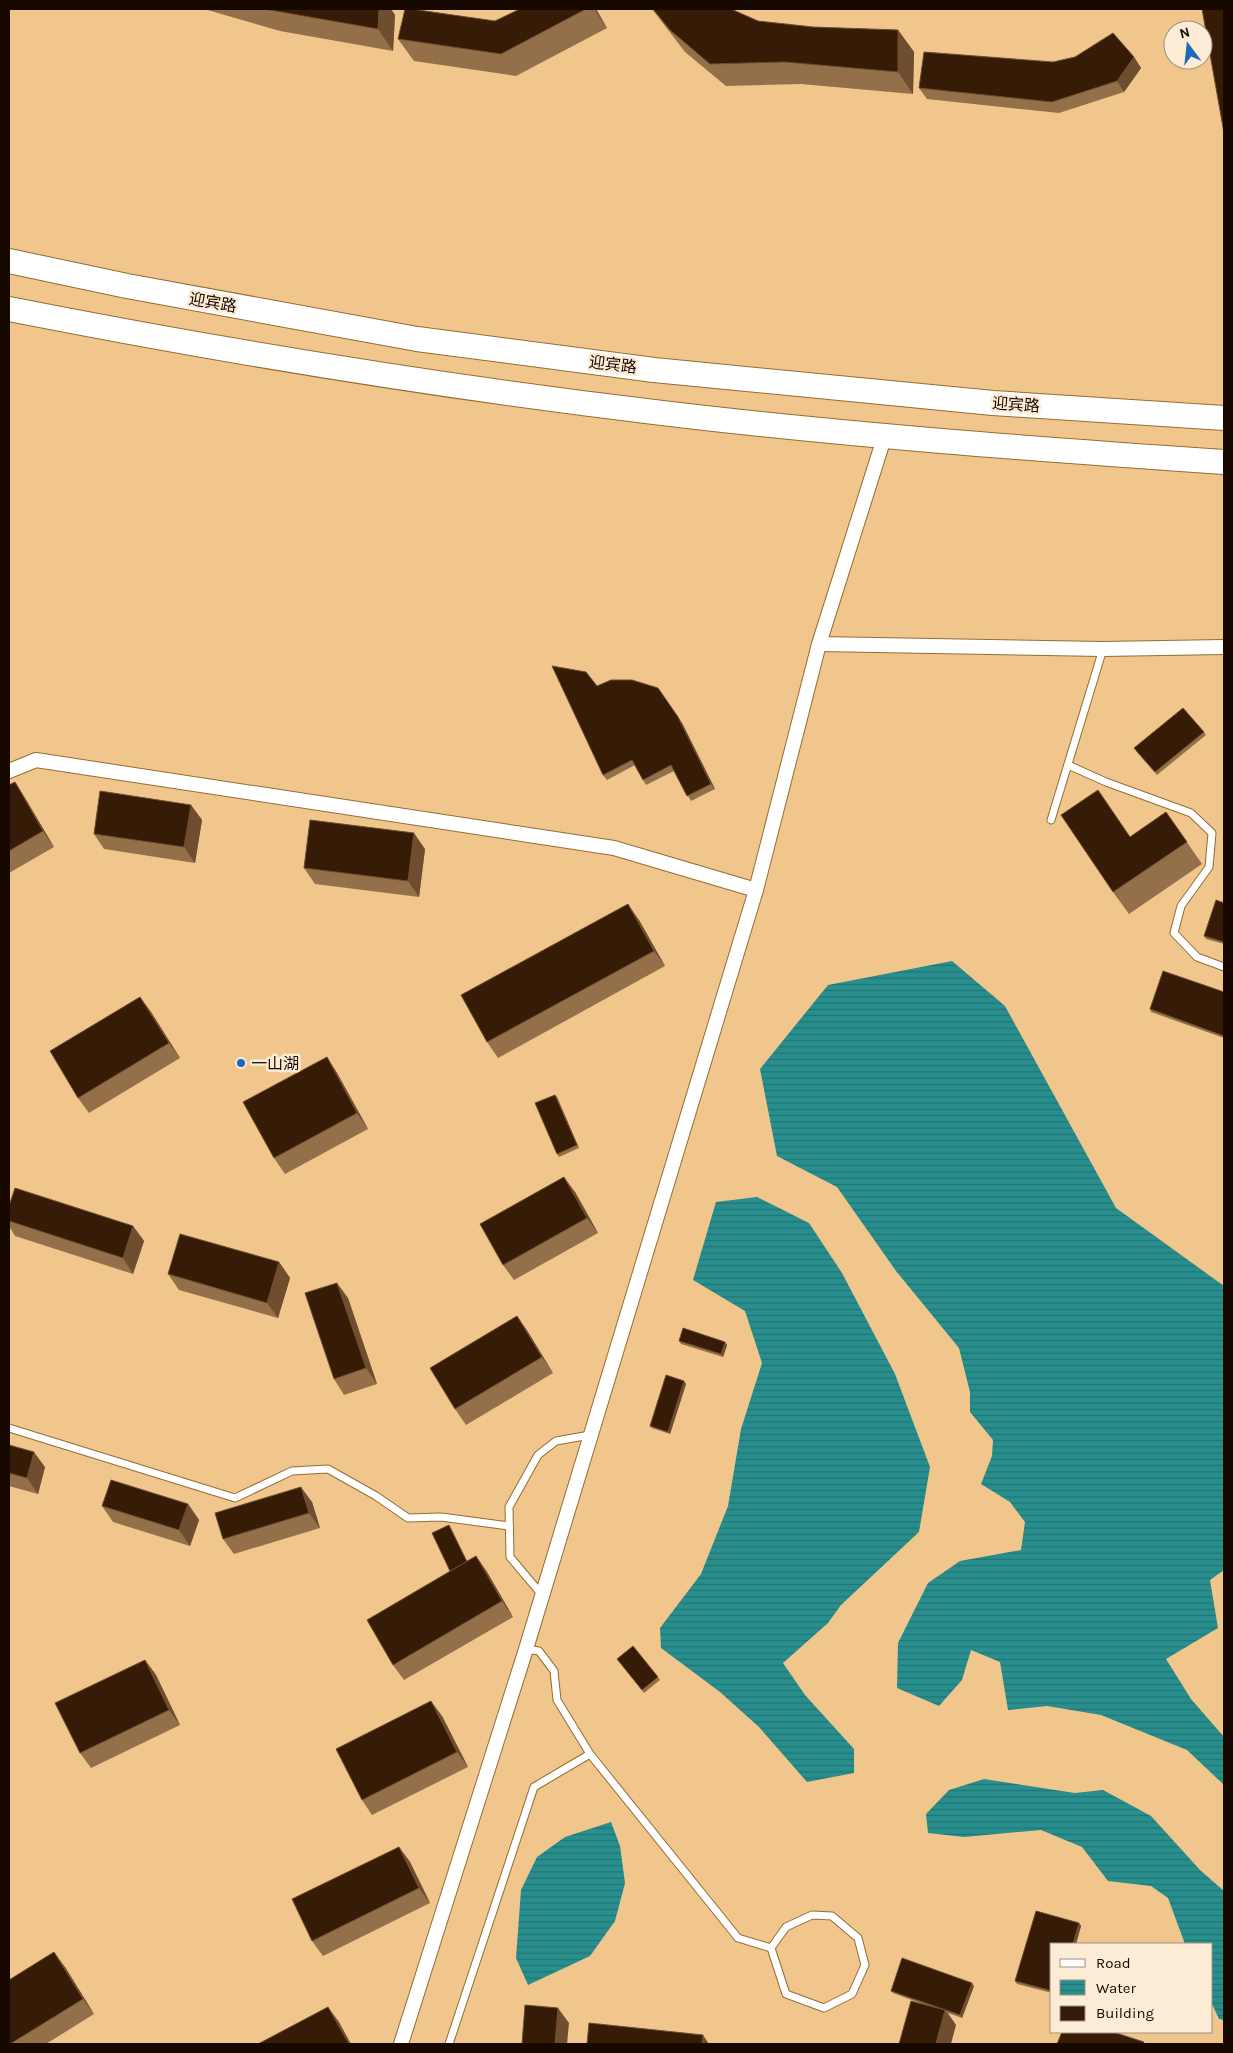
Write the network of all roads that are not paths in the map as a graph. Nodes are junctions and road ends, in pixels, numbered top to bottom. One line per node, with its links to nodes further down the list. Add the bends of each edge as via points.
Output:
1 (9, 262): 3 (highway, 迎宾路, via 417,339 634,367 993,403)
2 (9, 309): 4 (highway, via 400,378 654,412)
3 (1224, 418)
4 (884, 435): 5 (highway); 6 (street)
5 (1224, 462)
6 (819, 644): 8 (street); 12 (street)
7 (1224, 647): 8 (street)
8 (1104, 649): 9 (lane)
9 (1068, 765): 11 (lane); 13 (lane, via 1191,813 1212,833 1209,866 1181,906 1174,934 1198,957)
10 (9, 771): 12 (street, via 36,760 614,848)
11 (1051, 820)
12 (756, 890): 15 (street)
13 (1224, 967)
14 (9, 1428): 16 (lane, via 235,1498 292,1471 328,1470 408,1518 441,1517)
15 (591, 1435): 16 (lane, via 556,1441 538,1455 509,1507); 17 (street)
16 (509, 1526): 17 (lane, via 510,1557)
17 (542, 1595): 18 (street)
18 (526, 1649): 19 (lane, via 539,1651 554,1671 557,1700); 21 (street)
19 (590, 1754): 20 (lane, via 738,1938); 22 (lane, via 534,1787)
20 (771, 1948): 20 (lane, via 786,1994 824,2008 852,1994 865,1965 858,1938 832,1916 812,1915 786,1926)
21 (401, 2044)
22 (449, 2044)

